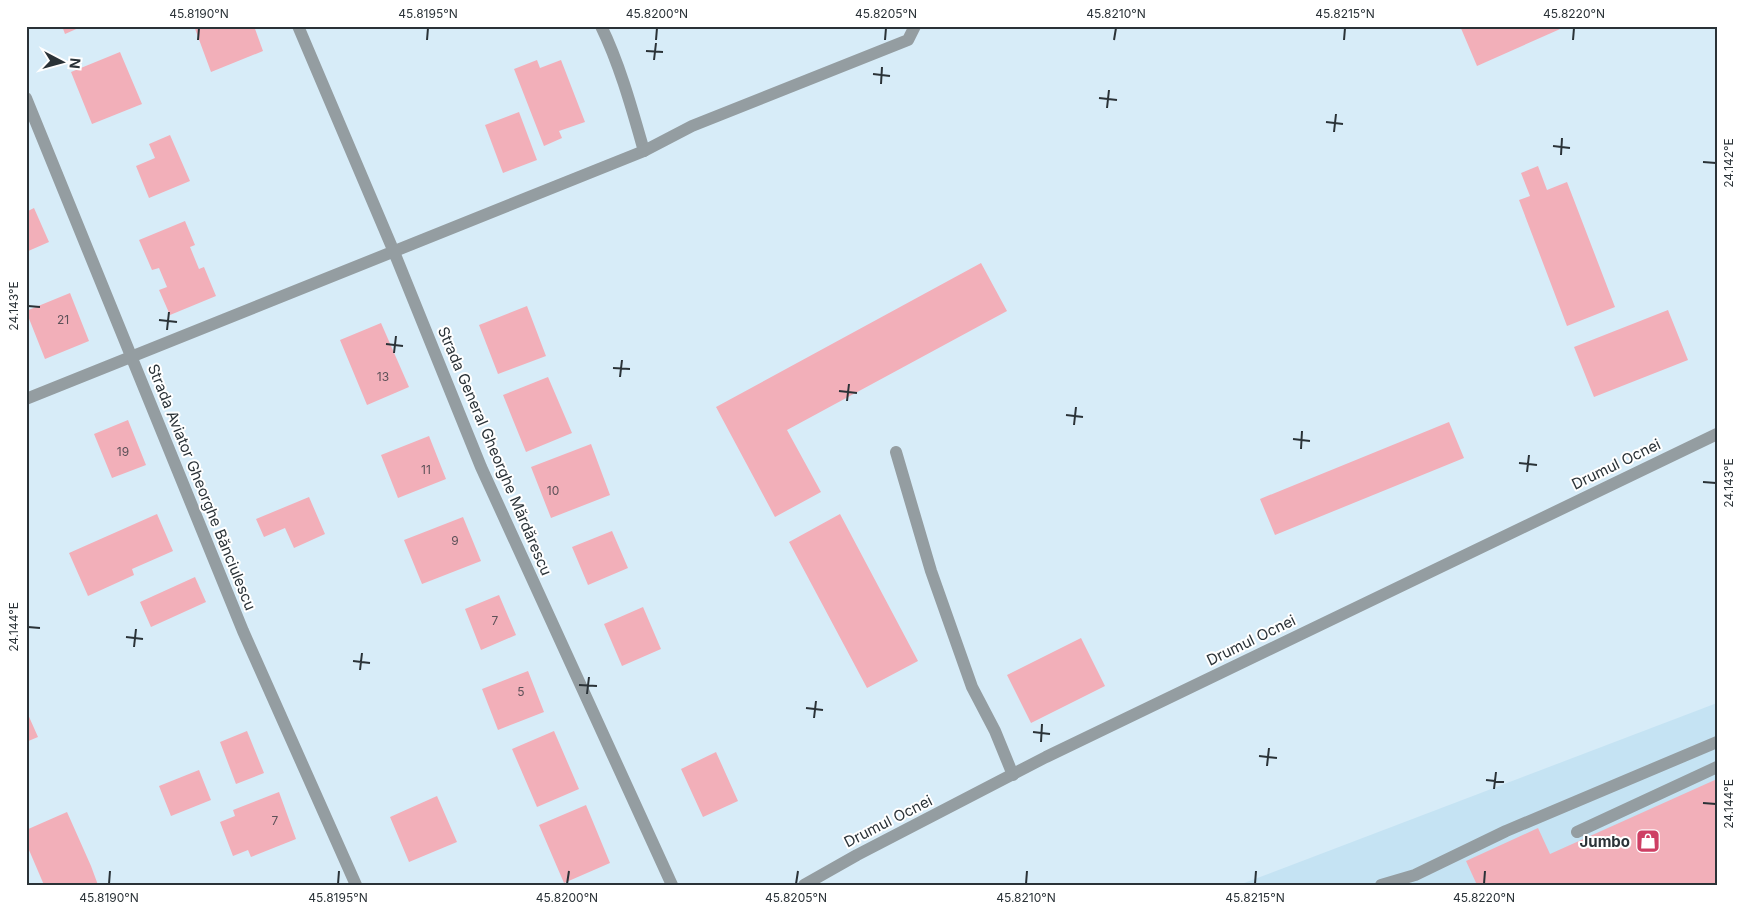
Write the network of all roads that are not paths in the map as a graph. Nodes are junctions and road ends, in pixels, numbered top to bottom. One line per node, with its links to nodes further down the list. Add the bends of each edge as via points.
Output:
1 (298, 26): 6 (street, Strada General Gheorghe Mărdărescu)
2 (601, 26): 5 (street, via 631,105)
3 (915, 26): 5 (street, via 908,40 692,126)
4 (26, 98): 7 (street, Strada Aviator Gheorghe Bănciulescu)
5 (644, 151): 6 (street)
6 (394, 252): 7 (street); 16 (street, Strada General Gheorghe Mărdărescu, via 481,467)
7 (132, 357): 8 (street); 15 (street, Strada Aviator Gheorghe Bănciulescu, via 243,631)
8 (26, 399)
9 (1717, 434): 13 (street, Drumul Ocnei)
10 (896, 452): 13 (street, via 931,572 972,687)
11 (1717, 742): 18 (street, via 1506,831 1415,875)
12 (1717, 767): 14 (street)
13 (1013, 775): 17 (street, Drumul Ocnei)
14 (1577, 832)
15 (356, 885)
16 (672, 885)
17 (804, 885)
18 (1381, 885)

